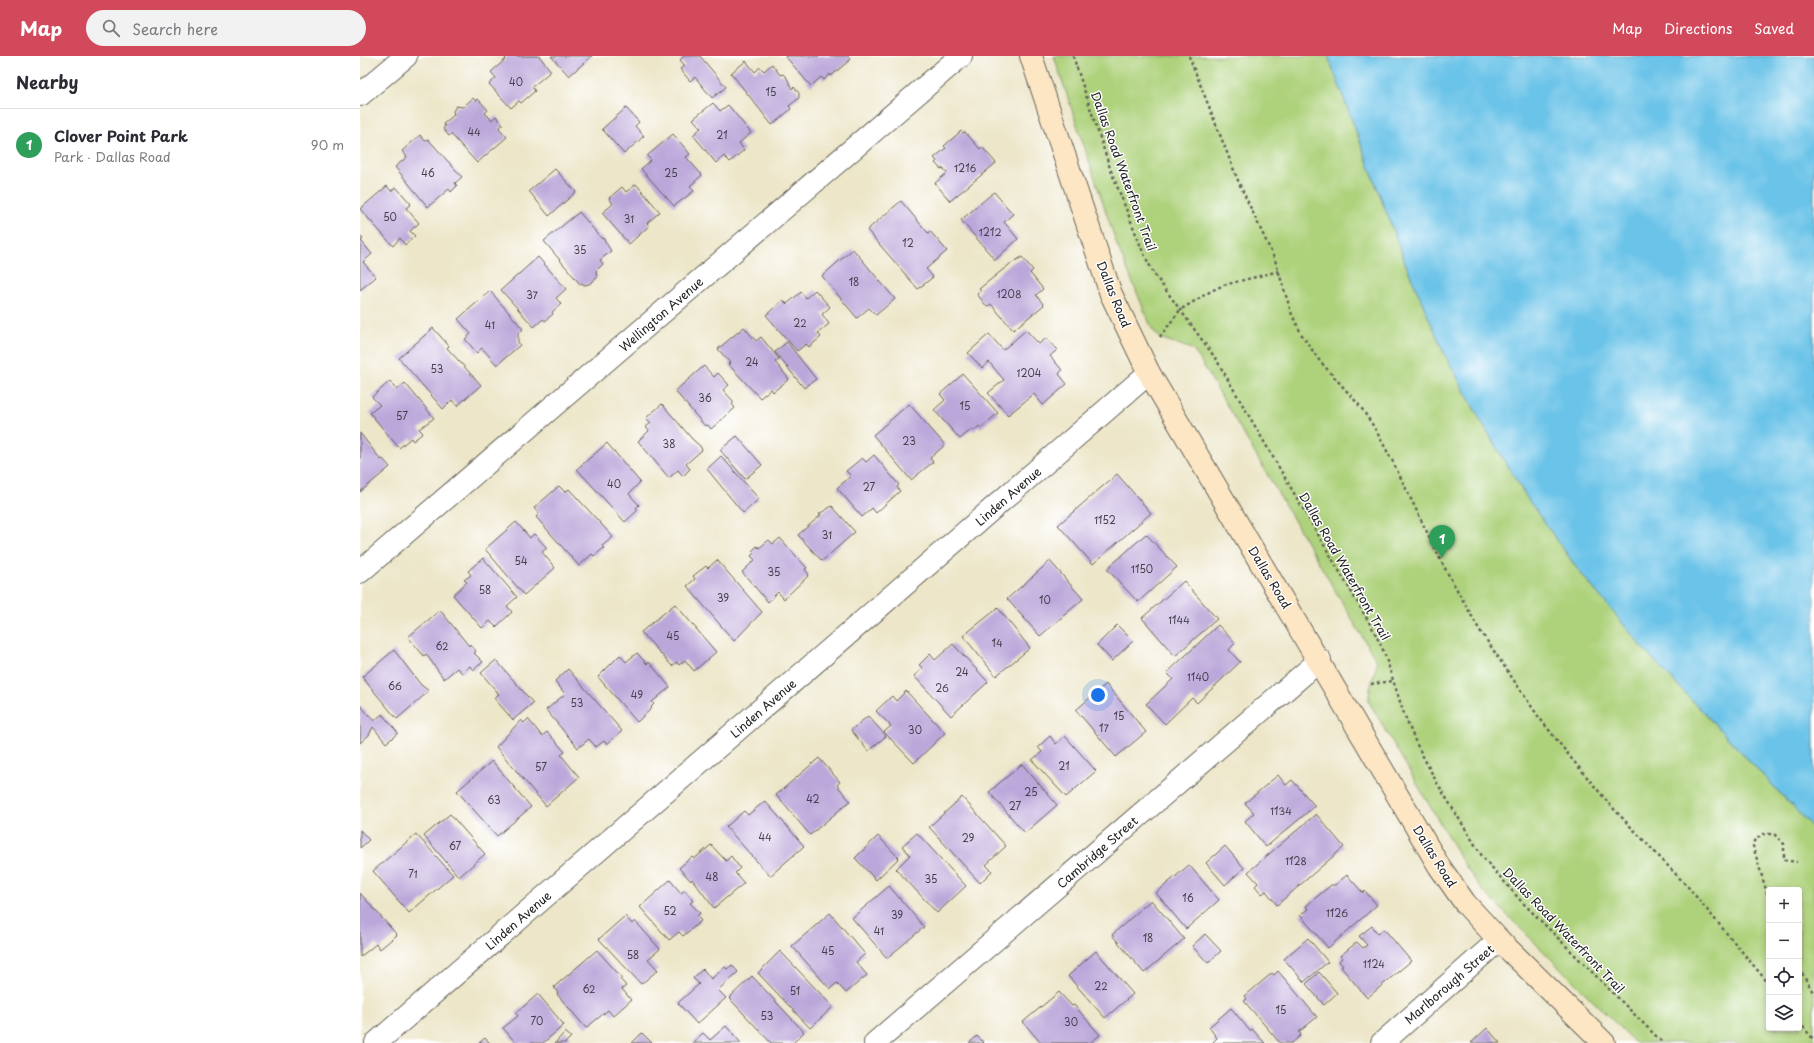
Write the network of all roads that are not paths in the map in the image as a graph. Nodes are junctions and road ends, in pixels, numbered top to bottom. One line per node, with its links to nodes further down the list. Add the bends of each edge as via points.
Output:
1 (406, 56): 4 (street)
2 (961, 56): 6 (street, Wellington Avenue)
3 (1031, 56): 5 (main road, Dallas Road, via 1112,294)
4 (360, 95)
5 (1150, 373): 7 (main road, Dallas Road); 9 (street, Linden Avenue)
6 (360, 572)
7 (1320, 660): 8 (main road, Dallas Road, via 1439,866 1465,903); 10 (street, Cambridge Street)
8 (1499, 940): 11 (street, Marlborough Street); 12 (main road, Dallas Road)
9 (376, 1043)
10 (875, 1043)
11 (1382, 1043)
12 (1604, 1043)

